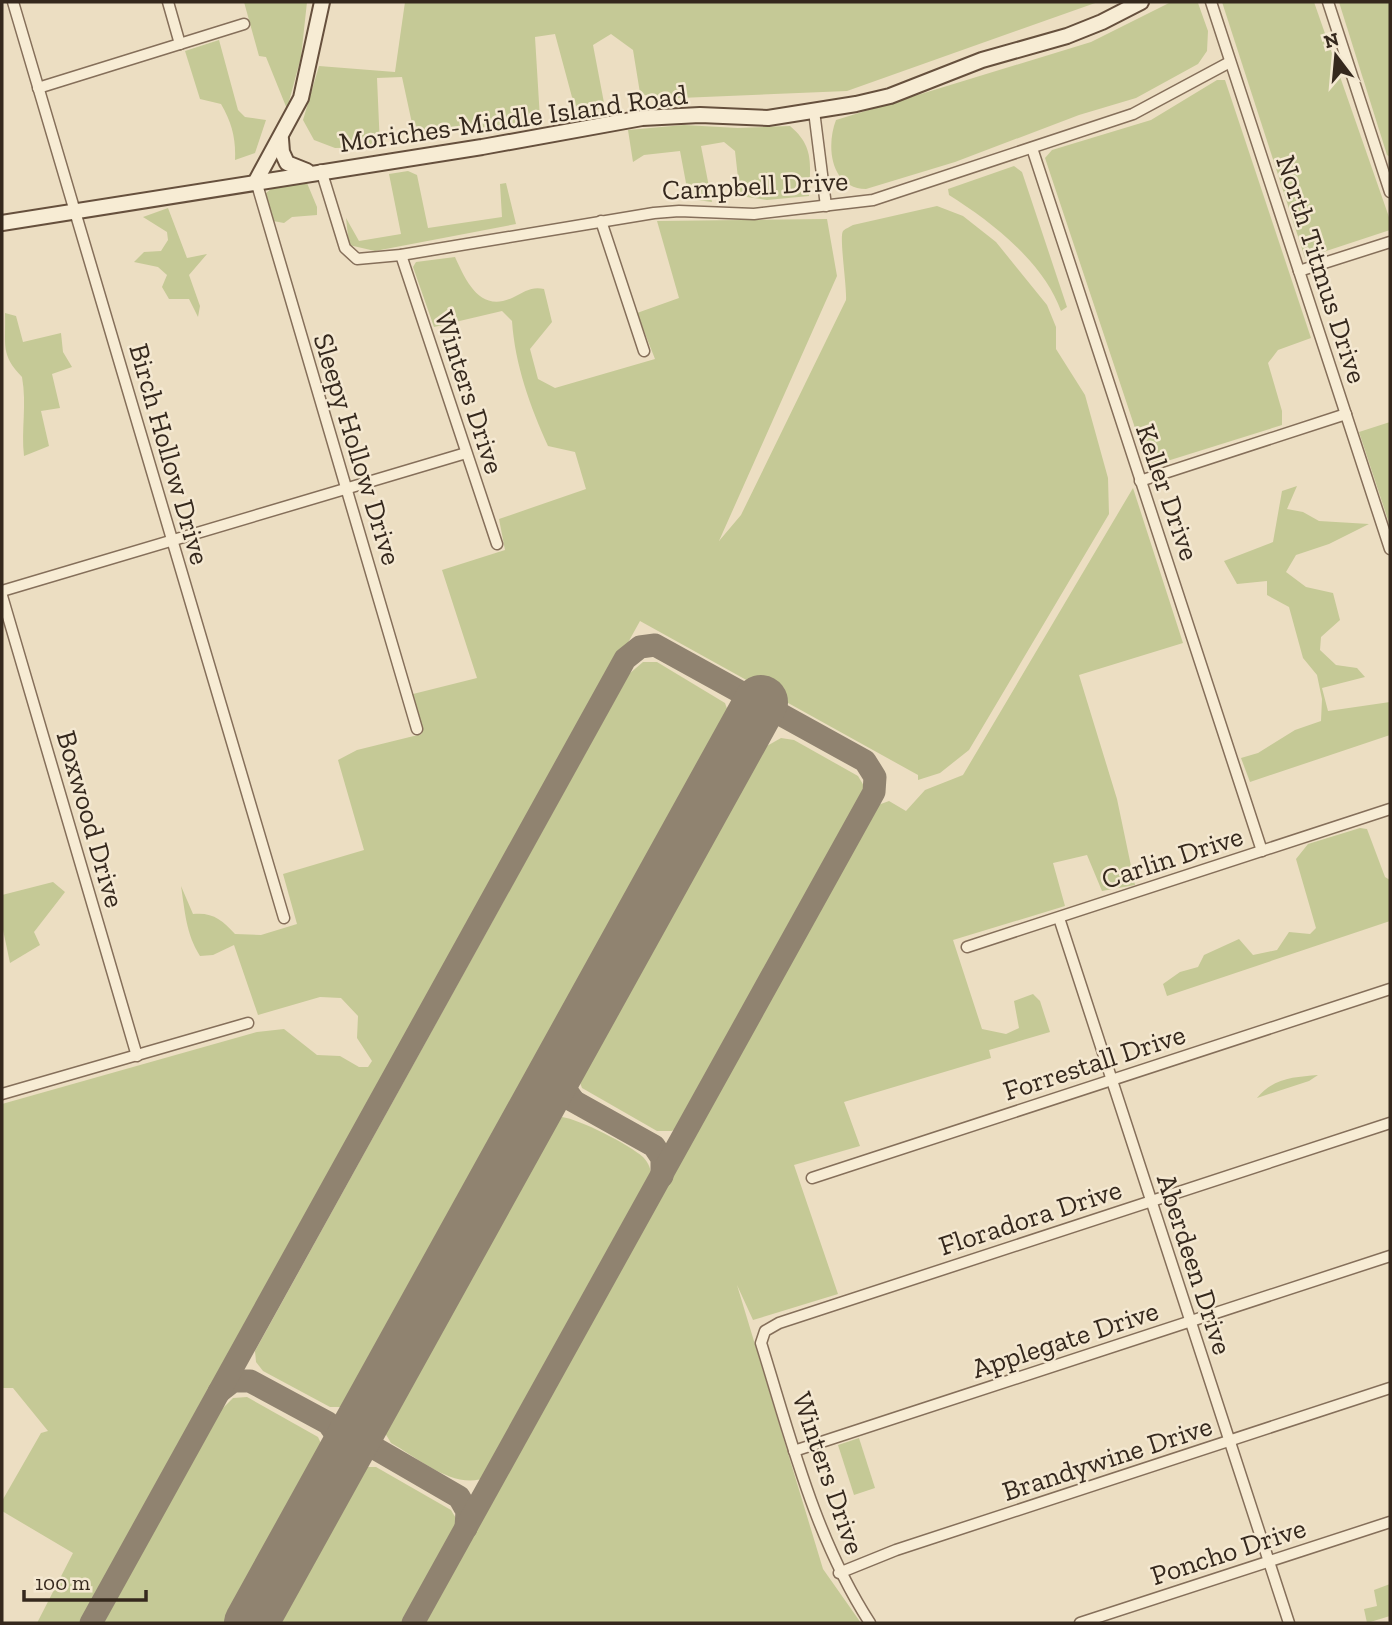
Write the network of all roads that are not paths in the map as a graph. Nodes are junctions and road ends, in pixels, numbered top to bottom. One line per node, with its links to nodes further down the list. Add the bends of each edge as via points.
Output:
1 (13, 2): 10 (street, Birch Hollow Drive)
2 (168, 2): 8 (street)
3 (322, 2): 12 (main road, via 301,98)
4 (1141, 2): 11 (main road, Moriches-Middle Island Road, via 1102,22 982,60 890,96)
5 (1211, 2): 9 (street, North Titmus Drive)
6 (1328, 2): 16 (street)
7 (244, 24): 8 (street)
8 (180, 44): 10 (street)
9 (1230, 62): 13 (street, Campbell Drive, via 1149,107); 23 (street, North Titmus Drive)
10 (38, 88): 18 (street, Birch Hollow Drive)
11 (814, 111): 14 (main road, Moriches-Middle Island Road, via 768,118 642,118); 17 (street)
12 (281, 139): 14 (main road, via 287,163); 15 (main road)
13 (1032, 148): 17 (street, Campbell Drive, via 873,200); 27 (street, Keller Drive)
14 (315, 171): 15 (main road, Moriches-Middle Island Road); 22 (street, Campbell Drive, via 349,255 368,259)
15 (256, 181): 18 (main road, Moriches-Middle Island Road); 28 (street, Sleepy Hollow Drive)
16 (1390, 192)
17 (827, 206): 19 (street, Campbell Drive, via 754,214 679,211)
18 (74, 210): 20 (main road, Moriches-Middle Island Road); 29 (street, Birch Hollow Drive)
19 (601, 222): 22 (street, Campbell Drive); 24 (street)
20 (2, 223)
21 (1390, 242): 23 (street)
22 (401, 255): 26 (street, Winters Drive)
23 (1299, 271): 25 (street, North Titmus Drive)
24 (644, 351)
25 (1346, 414): 27 (street); 31 (street, North Titmus Drive)
26 (466, 453): 28 (street); 30 (street, Winters Drive)
27 (1140, 481): 35 (street, Keller Drive)
28 (346, 490): 29 (street); 33 (street, Sleepy Hollow Drive)
29 (172, 540): 32 (street); 36 (street, Birch Hollow Drive)
30 (497, 544)
31 (1390, 550)
32 (2, 594): 41 (street, Boxwood Drive)
33 (417, 729)
34 (1390, 808): 35 (street, Carlin Drive)
35 (1262, 851): 37 (street, Carlin Drive)
36 (284, 918)
37 (1059, 918): 38 (street, Carlin Drive); 42 (street, Aberdeen Drive)
38 (967, 947)
39 (1390, 989): 42 (street, Forrestall Drive)
40 (248, 1023): 41 (street)
41 (137, 1056): 43 (street)
42 (1111, 1080): 45 (street, Forrestall Drive); 46 (street, Aberdeen Drive)
43 (2, 1094)
44 (1390, 1123): 46 (street, Floradora Drive)
45 (812, 1178)
46 (1151, 1202): 48 (street, Aberdeen Drive); 49 (street, Floradora Drive)
47 (1390, 1256): 48 (street, Applegate Drive)
48 (1190, 1322): 51 (street, Aberdeen Drive); 52 (street, Applegate Drive)
49 (765, 1331): 52 (street, Winters Drive, via 761,1343)
50 (1390, 1388): 51 (street, Brandywine Drive)
51 (1229, 1442): 54 (street, Aberdeen Drive); 55 (street, Brandywine Drive)
52 (794, 1451): 55 (street, Winters Drive)
53 (1390, 1522): 54 (street, Poncho Drive)
54 (1268, 1562): 57 (street, Poncho Drive); 58 (street, Aberdeen Drive)
55 (839, 1573): 56 (street, Winters Drive)
56 (870, 1623)
57 (1080, 1623)
58 (1289, 1623)

